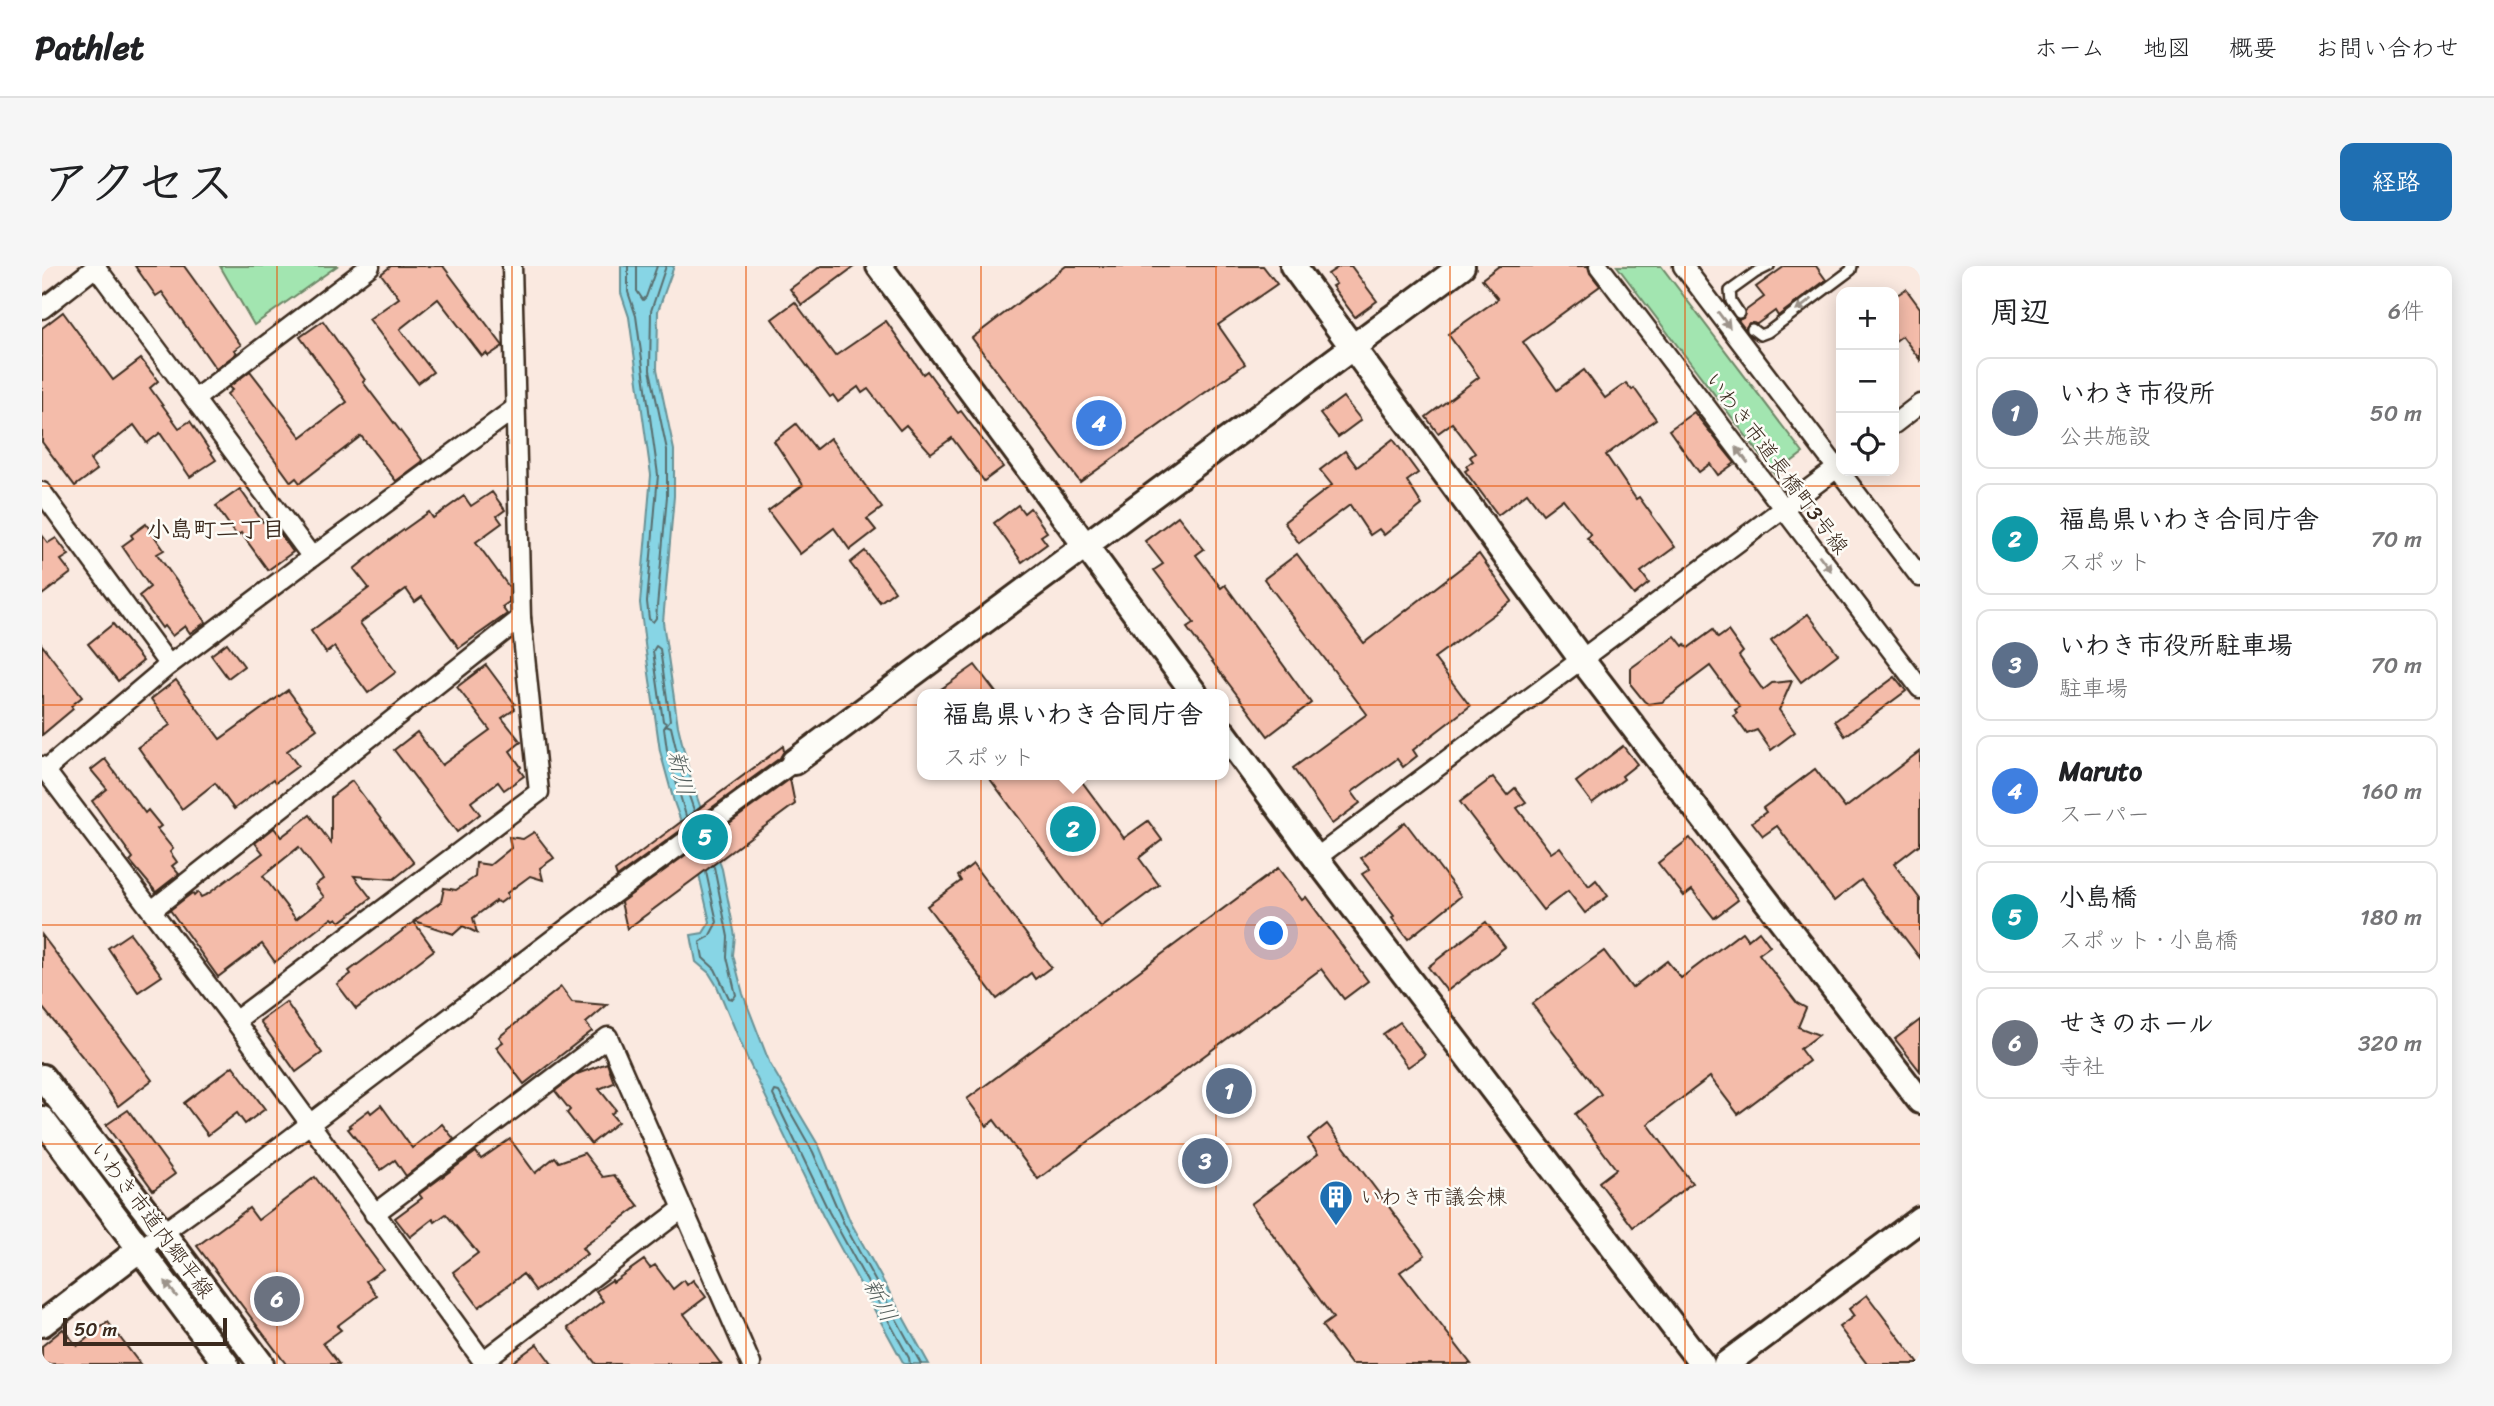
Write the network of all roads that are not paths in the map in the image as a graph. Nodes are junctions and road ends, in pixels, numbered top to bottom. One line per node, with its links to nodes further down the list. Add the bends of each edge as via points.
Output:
1 (96, 266): 11 (street); 15 (street)
2 (370, 266): 15 (street)
3 (512, 266): 17 (street)
4 (879, 266): 24 (street)
5 (1293, 266): 14 (street)
6 (1462, 266): 14 (street)
7 (1599, 266): 23 (street, いわき市道長橋町3号線, one-way to 7)
8 (1683, 266): 19 (street, one-way to 19)
9 (1769, 266): 12 (lane, via 1730,291)
10 (1852, 266): 13 (lane, one-way to 13, via 1768,332 1760,335)
11 (42, 309)
12 (1739, 313)
13 (1752, 329)
14 (1354, 348): 24 (street); 28 (street)
15 (195, 399): 25 (street)
16 (1920, 404): 18 (street)
17 (514, 409): 25 (street); 27 (street)
18 (1899, 420)
19 (1836, 463)
20 (1836, 469): 23 (street)
21 (1846, 476): 26 (street)
22 (42, 492): 29 (street)
23 (1783, 509): 28 (street); 30 (street, いわき市道長橋町3号線, one-way to 30)
24 (1086, 547): 31 (street); 33 (street)
25 (312, 557): 29 (street)
26 (1920, 577)
27 (521, 618): 36 (street); 37 (street, via 539,792)
28 (1583, 660): 35 (street); 39 (street)
29 (169, 665): 34 (street)
30 (1920, 688)
31 (1191, 689)
32 (1229, 741): 35 (street)
33 (794, 762): 41 (street)
34 (43, 768): 36 (street)
35 (1316, 858): 52 (street)
36 (152, 910): 37 (street)
37 (235, 1021): 41 (street)
38 (42, 1077): 45 (street, いわき市道内郷平線)
39 (1920, 1101)
40 (42, 1119): 46 (street, いわき市道内郷平線)
41 (309, 1123): 43 (street); 45 (street)
42 (682, 1209): 43 (street, via 608,1037); 48 (street); 51 (street)
43 (374, 1214): 48 (street)
44 (1920, 1219): 53 (street)
45 (163, 1233): 46 (street); 50 (street, いわき市道内郷平線)
46 (140, 1249): 47 (street); 49 (street, いわき市道内郷平線, one-way to 46)
47 (42, 1324)
48 (484, 1362)
49 (226, 1364)
50 (261, 1364)
51 (751, 1364)
52 (1702, 1364)
53 (1726, 1364)

